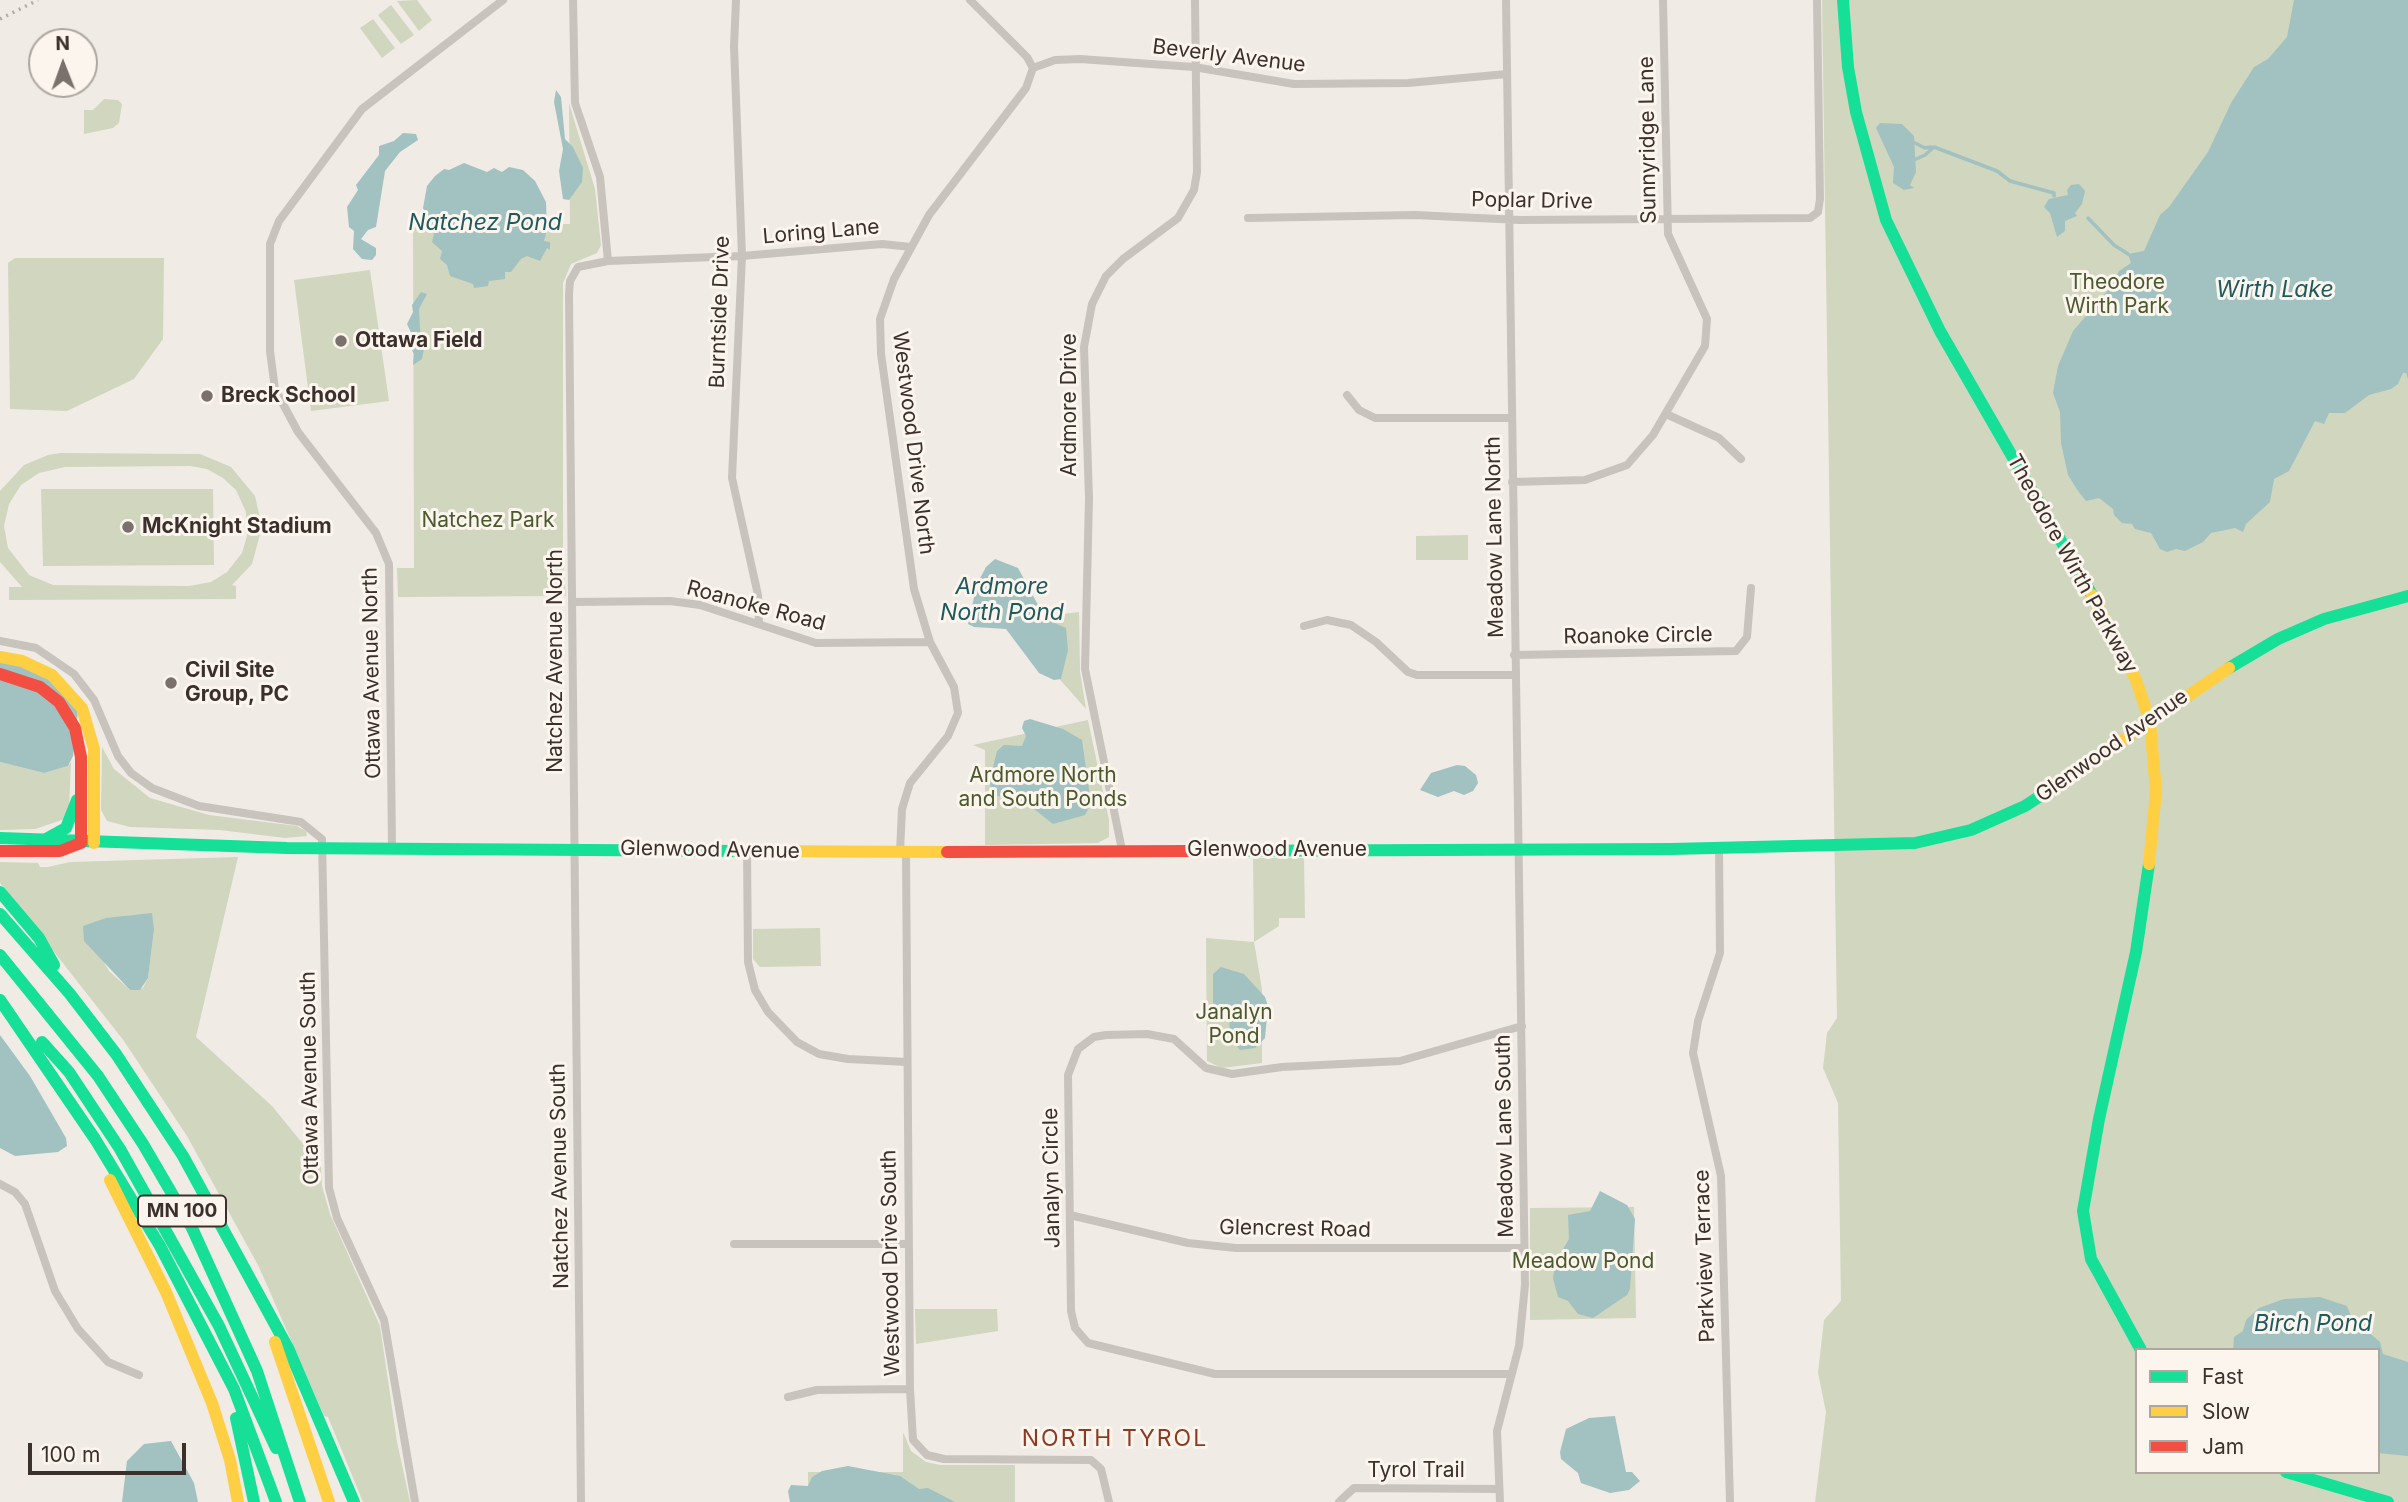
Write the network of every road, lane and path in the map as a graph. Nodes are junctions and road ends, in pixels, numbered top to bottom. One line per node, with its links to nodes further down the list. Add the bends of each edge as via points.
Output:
1 (503, 0): 42 (street, Ottawa Avenue North, via 362,109 279,221 270,244 270,351 275,389 298,432 376,533 389,564)
2 (573, 0): 18 (street, via 575,95 600,177)
3 (736, 0): 17 (street, Burntside Drive)
4 (970, 0): 11 (street)
5 (1195, 0): 10 (street, Ardmore Drive)
6 (1506, 0): 12 (street, Meadow Lane North)
7 (1663, 0): 15 (street, Sunnyridge Lane)
8 (1817, 0): 15 (street, Poplar Drive, via 1820,199 1815,215 1805,219)
9 (1843, 0): 35 (main road, Theodore Wirth Parkway, via 1856,112 1897,245 1940,331 2109,625)
10 (1194, 67): 11 (street, Beverly Avenue, via 1065,59); 12 (street, Beverly Avenue, via 1294,84 1408,83); 45 (street, Ardmore Drive, via 1194,190 1178,218 1106,276 1092,304 1084,347 1088,498 1085,669)
11 (1033, 68): 16 (street, Westwood Drive North, via 1026,88 956,177)
12 (1507, 74): 14 (street, Meadow Lane North)
13 (1248, 218): 14 (street, Poplar Drive, via 1415,215)
14 (1508, 219): 15 (street, Poplar Drive); 21 (street, Meadow Lane North)
15 (1668, 219): 20 (street, Sunnyridge Lane, via 1670,243 1700,299 1708,328 1701,355)
16 (911, 247): 17 (street, Loring Lane, via 882,244); 30 (street, Westwood Drive North, via 883,305 879,334 914,589)
17 (742, 256): 18 (street, Loring Lane); 27 (street, Burntside Drive, via 732,478 758,595)
18 (608, 261): 26 (street, Natchez Avenue North, via 579,267 569,290)
19 (1347, 395): 21 (street, Meadow Lane North, via 1359,410 1375,418)
20 (1667, 414): 22 (street, via 1719,438); 23 (street, Sunnyridge Lane, via 1644,448 1616,471 1585,480)
21 (1511, 418): 23 (street, Meadow Lane North)
22 (1741, 459)
23 (1512, 482): 31 (street, Meadow Lane North)
24 (1751, 588): 31 (street, Roanoke Circle, via 1747,637 1736,651)
25 (2408, 596): 35 (main road, Glenwood Avenue, via 2323,620 2278,639 2202,684)
26 (573, 602): 27 (street, Roanoke Road, via 686,602); 43 (street, Natchez Avenue North)
27 (759, 623): 30 (street, Roanoke Road, via 816,643)
28 (1304, 626): 34 (street, via 1319,620 1351,625 1417,675)
29 (0, 641): 40 (street, via 36,648 74,674 94,700 118,756 146,784 199,806 301,822 319,833)
30 (930, 642): 47 (street, Westwood Drive North, via 954,687 958,713 948,736 910,783 902,809)
31 (1514, 655): 34 (street, Meadow Lane North)
32 (0, 657): 36 (main road, via 52,675 82,708 93,736)
33 (0, 674): 36 (main road, via 40,687 66,710 79,745)
34 (1515, 675): 46 (street)
35 (2150, 722): 41 (main road, Glenwood Avenue, via 2025,806 1952,836 1886,845); 63 (main road, Theodore Wirth Parkway, via 2155,823 2136,952 2084,1211 2091,1259)
36 (82, 820): 37 (main road); 38 (main road)
37 (46, 839): 38 (main road, Glenwood Avenue); 39 (main road, Glenwood Avenue)
38 (87, 843): 39 (main road, Glenwood Avenue, via 60,851); 40 (main road, Glenwood Avenue)
39 (1, 847)
40 (324, 848): 42 (main road, Glenwood Avenue); 78 (street, Ottawa Avenue South, via 329,1188 337,1217 384,1320)
41 (1719, 848): 46 (main road, Glenwood Avenue); 83 (street, Parkview Terrace, via 1720,953 1698,1021 1693,1053 1721,1176)
42 (392, 849): 43 (main road, Glenwood Avenue)
43 (575, 849): 44 (main road, Glenwood Avenue); 79 (street, Natchez Avenue South)
44 (747, 850): 47 (main road, Glenwood Avenue); 55 (street, via 748,962 755,990 768,1012 797,1042 819,1054)
45 (1122, 850): 46 (main road, Glenwood Avenue); 47 (main road, Glenwood Avenue)
46 (1520, 850): 54 (street, Meadow Lane South)
47 (903, 852): 55 (street, Westwood Drive South)
48 (0, 892): 51 (main road, via 39,938)
49 (0, 914): 51 (main road, MN 100)
50 (0, 955): 70 (main road, MN 100, via 98,1076 169,1186 241,1333)
51 (70, 995): 59 (main road, MN 100, via 151,1105)
52 (0, 1000): 56 (main road)
53 (0, 1006): 70 (main road, via 69,1072 120,1149 219,1326 263,1426)
54 (1522, 1026): 58 (street, Janalyn Circle, via 1400,1061 1233,1074 1206,1068 1167,1037 1094,1037 1078,1049 1068,1075); 62 (street, Meadow Lane South)
55 (907, 1062): 61 (street, Westwood Drive South)
56 (69, 1100): 64 (main road, via 160,1245); 72 (main road, via 185,1335 224,1438)
57 (0, 1184): 66 (street, via 25,1204 55,1291 78,1329 108,1362)
58 (1070, 1215): 62 (street, Glencrest Road, via 1188,1242 1237,1248); 65 (street, Janalyn Circle, via 1071,1311 1075,1328 1088,1343 1214,1374)
59 (230, 1244): 76 (main road, MN 100, via 288,1376); 77 (main road, via 289,1350)
60 (734, 1244): 61 (street)
61 (908, 1244): 67 (street, Westwood Drive South)
62 (1524, 1248): 65 (street, Meadow Lane South, via 1522,1326)
63 (2140, 1348)
64 (218, 1359): 73 (main road, via 247,1458); 74 (main road, via 239,1400)
65 (1511, 1374): 71 (street, Meadow Lane South, via 1497,1431)
66 (139, 1375)
67 (910, 1390): 68 (street, via 817,1390); 80 (street, Westwood Drive South, via 911,1433 916,1446 927,1455 1091,1460 1101,1468)
68 (788, 1397)
69 (2293, 1474): 84 (main road)
70 (292, 1476): 75 (main road, MN 100)
71 (1499, 1489): 81 (street, Tyrol Trail, via 1354,1488); 82 (street, Meadow Lane South)
72 (238, 1502)
73 (254, 1502)
74 (276, 1502)
75 (300, 1502)
76 (328, 1502)
77 (354, 1502)
78 (415, 1502)
79 (581, 1502)
80 (1110, 1502)
81 (1339, 1502)
82 (1500, 1502)
83 (1730, 1502)
84 (2388, 1502)

